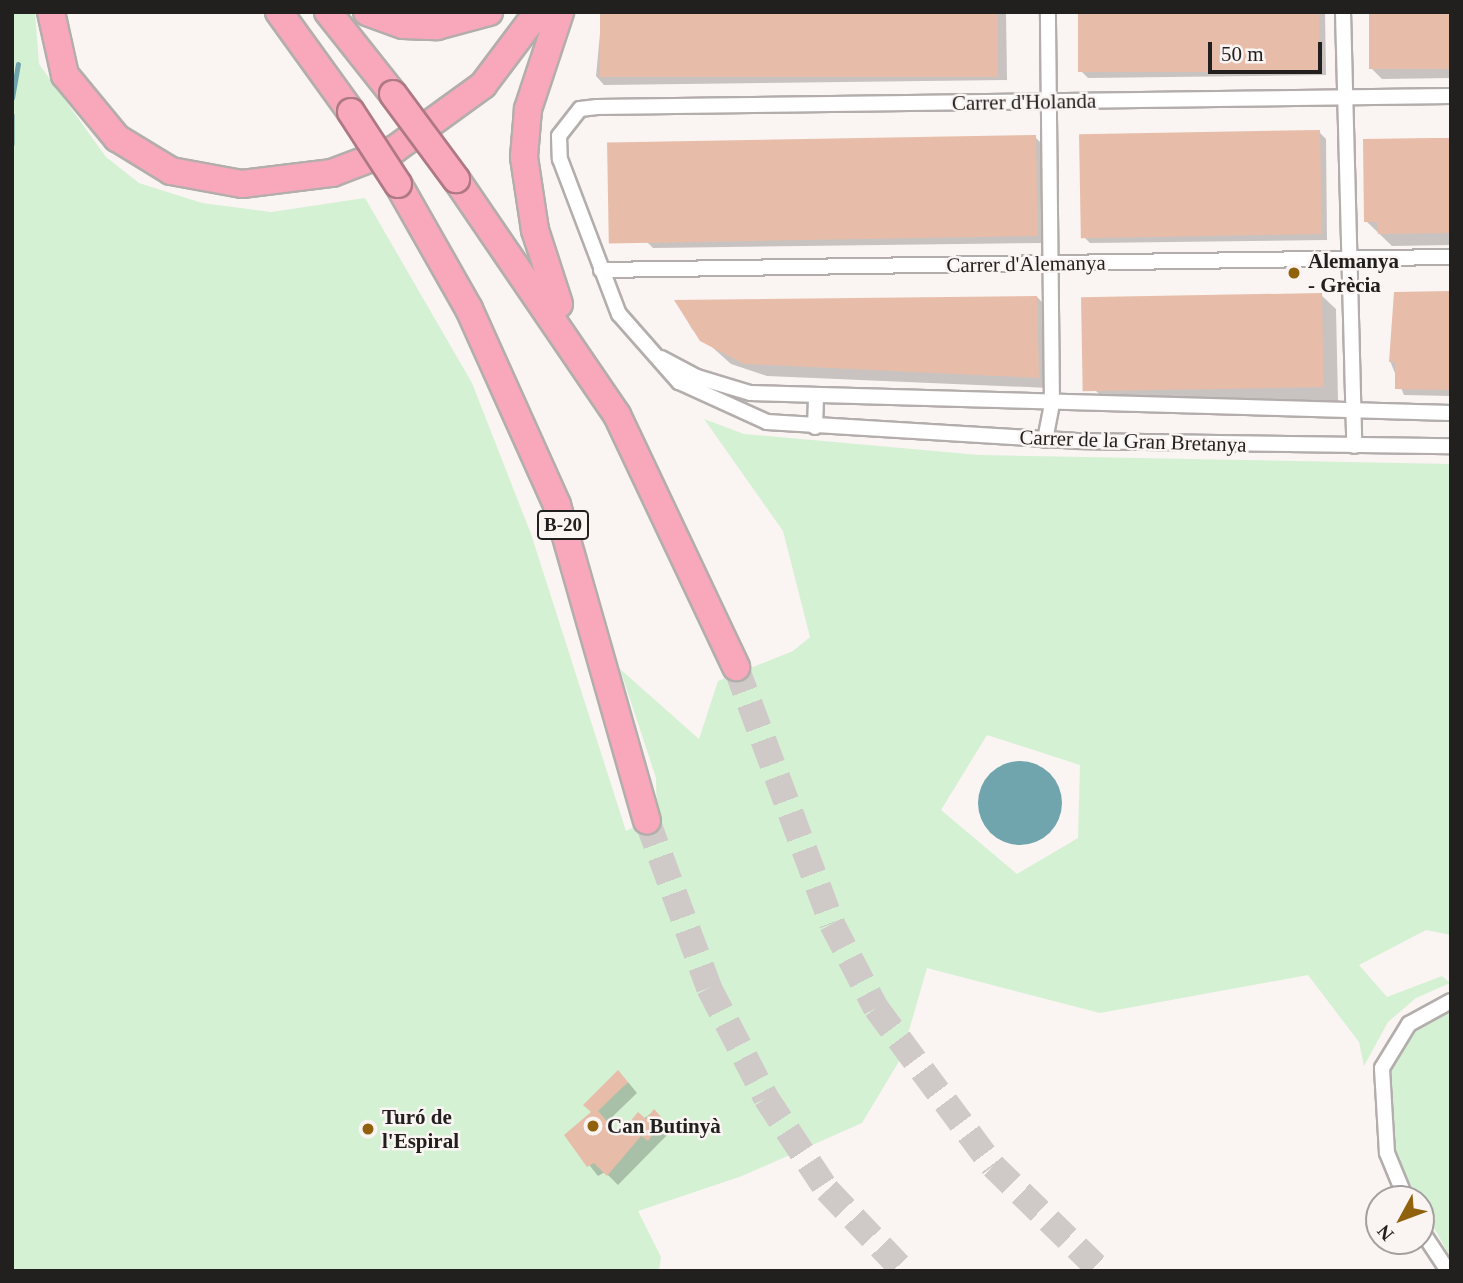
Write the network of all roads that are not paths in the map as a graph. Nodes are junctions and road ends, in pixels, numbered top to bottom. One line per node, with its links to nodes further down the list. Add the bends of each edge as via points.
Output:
1 (51, 12): 15 (highway, via 65,75)
2 (70, 12): 15 (highway, via 70,57)
3 (328, 12): 20 (highway, bridge, via 456,178)
4 (367, 12): 5 (highway, via 404,25 437,26)
5 (489, 12)
6 (538, 12): 15 (highway, via 508,58 442,120 395,149 332,173 262,183 208,181 145,158)
7 (560, 12): 20 (highway, via 528,109 524,157 534,230)
8 (1048, 12): 13 (street)
9 (1343, 12): 12 (street)
10 (280, 16): 31 (highway, B-20, bridge, via 398,184 469,309 557,505)
11 (1451, 96): 12 (street, Carrer d'Holanda)
12 (1346, 98): 13 (street, Carrer d'Holanda); 17 (street)
13 (1049, 101): 14 (street, Carrer d'Holanda); 18 (street)
14 (597, 107): 19 (street, Carrer de la Gran Bretanya, via 580,109 559,136 560,159)
15 (105, 125)
16 (1451, 257): 17 (street, Carrer d'Alemanya)
17 (1348, 260): 18 (street, Carrer d'Alemanya); 25 (street)
18 (1051, 263): 19 (street, Carrer d'Alemanya); 23 (street)
19 (601, 270): 21 (street, Carrer de la Gran Bretanya, via 619,314)
20 (573, 342): 30 (highway, via 658,491)
21 (645, 349): 22 (street, Carrer de la Gran Bretanya, via 697,377 750,393); 26 (street, Carrer de la Gran Bretanya, via 680,382 714,404 767,422)
22 (816, 397): 23 (street, Carrer de la Gran Bretanya); 26 (street)
23 (1052, 404): 25 (street, Carrer de la Gran Bretanya); 27 (street)
24 (1451, 413): 25 (street, Carrer de la Gran Bretanya)
25 (1356, 415): 28 (street)
26 (815, 427): 27 (street, Carrer de la Gran Bretanya)
27 (1045, 440): 28 (street, Carrer de la Gran Bretanya)
28 (1354, 446): 29 (street, Carrer de la Gran Bretanya)
29 (1451, 446)
30 (736, 667)
31 (647, 820)
32 (1451, 1002): 33 (street, via 1409,1024 1382,1068 1387,1153)
33 (1400, 1185)
34 (1435, 1251): 35 (street)
35 (1448, 1271)

